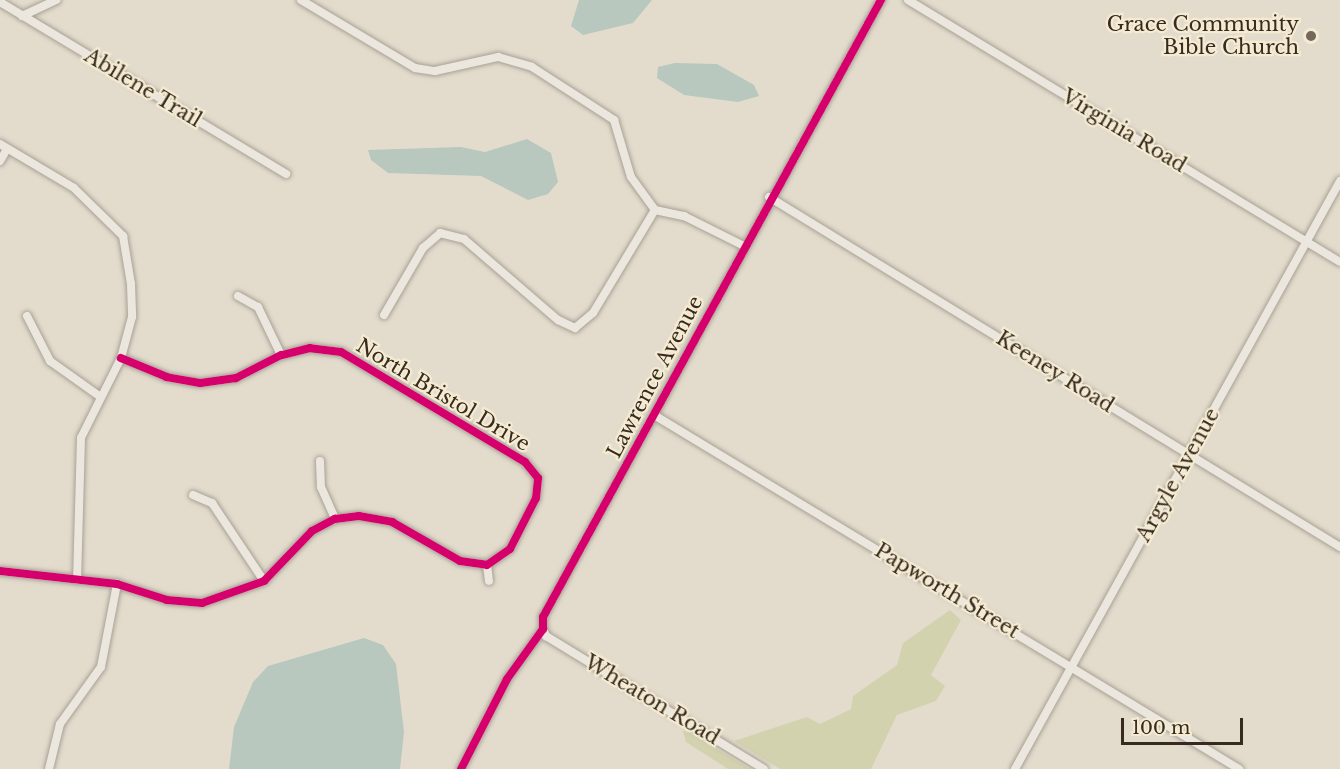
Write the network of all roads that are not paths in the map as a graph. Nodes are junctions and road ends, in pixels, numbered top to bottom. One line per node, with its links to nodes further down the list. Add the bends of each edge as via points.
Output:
1 (56, 0): 6 (street)
2 (301, 0): 12 (street, via 415,68 435,71 498,57 532,67 614,120 631,177)
3 (881, 0): 11 (street, Lawrence Avenue)
4 (908, 0): 13 (street, Virginia Road)
5 (0, 2): 6 (street, Abilene Trail)
6 (22, 16): 9 (street, Abilene Trail)
7 (4, 147): 8 (street); 20 (street, via 74,188 123,236 132,300)
8 (0, 161)
9 (286, 174)
10 (1340, 181): 13 (street, Argyle Avenue)
11 (769, 197): 14 (street, Lawrence Avenue); 23 (street, Keeney Road)
12 (655, 210): 14 (street, via 684,216); 17 (street, via 593,313 578,326 558,320 464,239 440,233 423,248)
13 (1307, 242): 15 (street, Virginia Road); 23 (street, Argyle Avenue)
14 (744, 246): 22 (street, Lawrence Avenue)
15 (1340, 262)
16 (238, 296): 19 (street, via 258,308)
17 (384, 315)
18 (27, 316): 21 (street, via 50,361)
19 (280, 355): 20 (street, North Bristol Drive, via 236,378 201,383 167,377); 28 (street, North Bristol Drive, via 323,348 358,360 520,458 538,478 533,507 510,549)
20 (121, 358): 21 (street)
21 (99, 396): 30 (street, via 83,432 77,466)
22 (654, 415): 34 (street, Lawrence Avenue, via 543,617); 35 (street, Papworth Street)
23 (1190, 454): 27 (street, Keeney Road); 35 (street, Argyle Avenue)
24 (320, 461): 26 (street, via 321,487)
25 (193, 495): 32 (street, via 212,503)
26 (335, 519): 28 (street, via 392,522 460,561); 32 (street, via 304,538)
27 (1340, 547)
28 (487, 565): 31 (street)
29 (0, 571): 30 (street)
30 (77, 580): 33 (street)
31 (489, 580)
32 (264, 581): 33 (street, via 190,603)
33 (117, 584): 36 (street, via 101,667 60,724)
34 (543, 629): 37 (street, Lawrence Avenue, via 507,679); 38 (street, Wheaton Road, via 546,636)
35 (1072, 666): 39 (street, Argyle Avenue); 40 (street, Papworth Street)
36 (49, 769)
37 (461, 769)
38 (764, 769)
39 (1015, 769)
40 (1239, 769)

